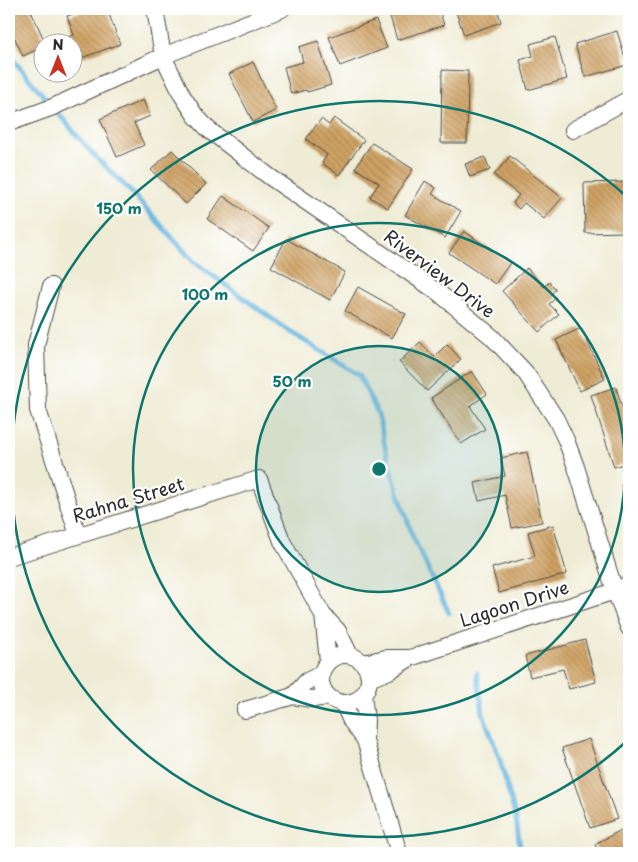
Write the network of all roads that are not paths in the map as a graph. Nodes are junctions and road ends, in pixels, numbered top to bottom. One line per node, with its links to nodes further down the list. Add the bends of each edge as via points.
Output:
1 (155, 9): 3 (street, Riverview Drive)
2 (282, 9): 3 (street)
3 (163, 56): 5 (street, via 53,107); 10 (street, Riverview Drive, via 182,95 210,130 270,177 440,293 492,337 525,372 566,440)
4 (629, 99): 6 (street)
5 (9, 123)
6 (573, 130)
7 (51, 286): 8 (street, via 36,345 38,410)
8 (78, 535): 9 (street, Rahna Street); 11 (street, Rahna Street, via 259,478 282,542)
9 (9, 557)
10 (622, 588): 12 (street, Riverview Drive); 13 (street, Lagoon Drive)
11 (323, 615): 14 (street); 15 (street)
12 (629, 628)
13 (410, 658): 14 (street); 16 (street)
14 (357, 659): 15 (street, via 342,655 334,657); 16 (street, via 367,670)
15 (325, 668): 18 (street); 19 (street, via 321,683 324,691)
16 (368, 679): 17 (street)
17 (363, 694): 19 (street, via 351,702); 21 (street)
18 (293, 696): 19 (street); 20 (street)
19 (336, 700): 21 (street)
20 (246, 710)
21 (365, 740): 22 (street)
22 (399, 853)

